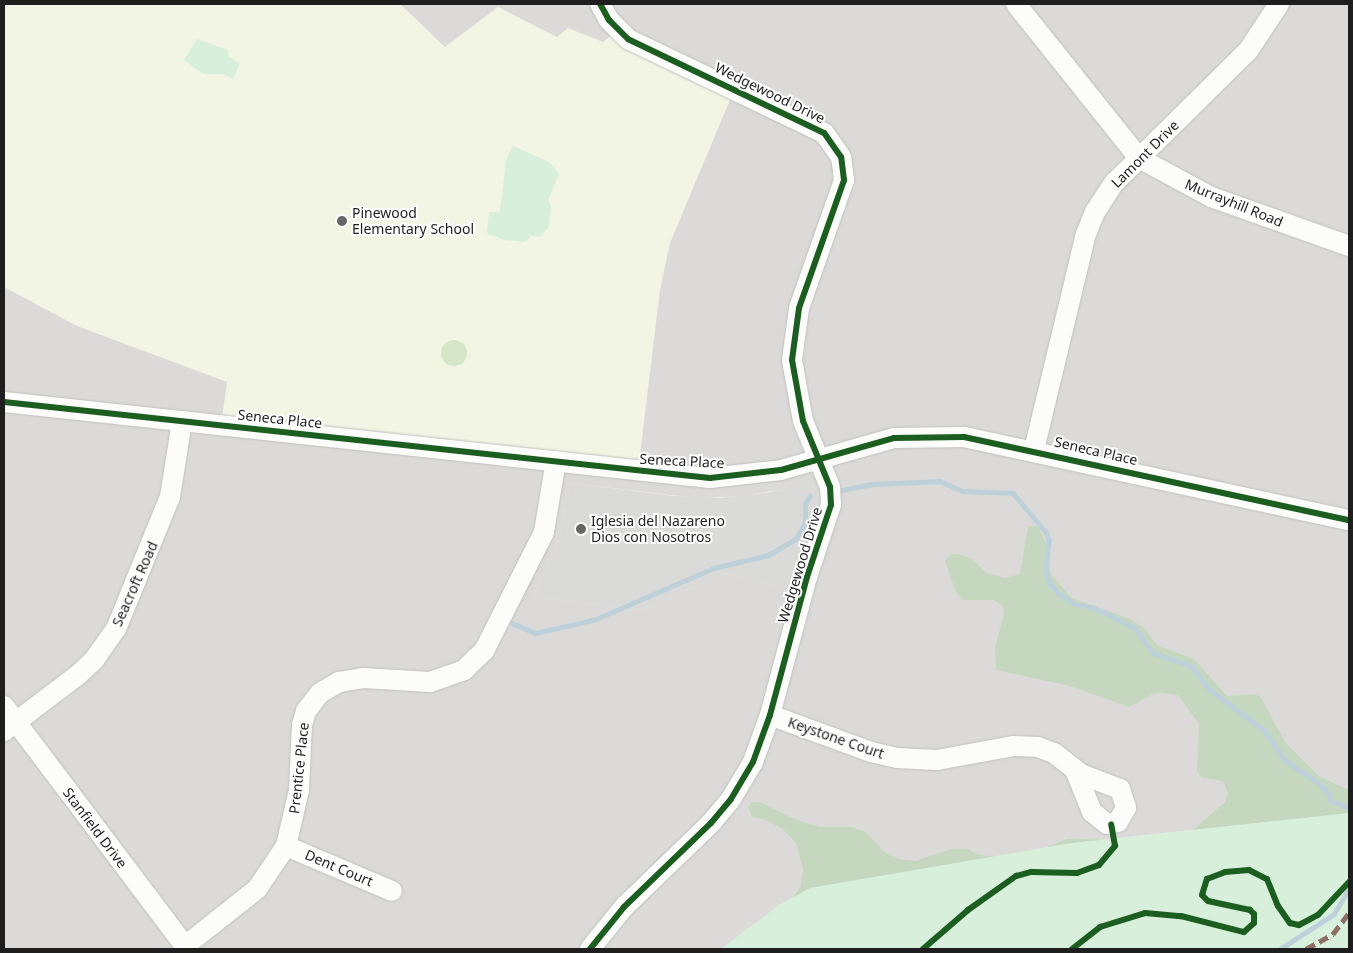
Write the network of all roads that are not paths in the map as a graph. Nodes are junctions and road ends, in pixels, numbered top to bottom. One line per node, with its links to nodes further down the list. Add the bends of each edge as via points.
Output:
1 (600, 4): 9 (street, Wedgewood Drive, via 608,20 628,39 797,117 824,133 841,158 843,187 804,293 794,338 796,391)
2 (1016, 4): 4 (street, Murrayhill Road)
3 (1279, 4): 4 (street, Lamont Drive, via 1248,51)
4 (1139, 158): 5 (street, Murrayhill Road, via 1211,197); 8 (street, Lamont Drive, via 1107,192 1086,234)
5 (1349, 246)
6 (4, 402): 7 (street, Seneca Place)
7 (182, 421): 10 (street, Seneca Place); 14 (street, Seacroft Road, via 170,497 116,629 84,669)
8 (1034, 450): 9 (street, Seneca Place, via 991,441 936,436 894,438); 11 (street, Seneca Place)
9 (818, 460): 10 (street, Seneca Place, via 781,470 710,478); 13 (street, Wedgewood Drive, via 830,487 831,505 806,577)
10 (556, 461): 16 (street, Prentice Place, via 544,532 484,651 472,664 448,678 430,682 363,678 339,682 320,693 310,704 302,725 299,790)
11 (1349, 520)
12 (4, 706): 14 (street, Stanfield Drive)
13 (770, 715): 15 (street, Keystone Court, via 871,752 897,758 944,759 1022,745 1054,754); 19 (street, Wedgewood Drive, via 752,762 731,798 711,823 624,906)
14 (10, 727): 18 (street, Stanfield Drive)
15 (1075, 770)
16 (286, 846): 17 (street, Dent Court); 18 (street, Prentice Place, via 257,889)
17 (392, 891)
18 (186, 948)
19 (590, 949)

